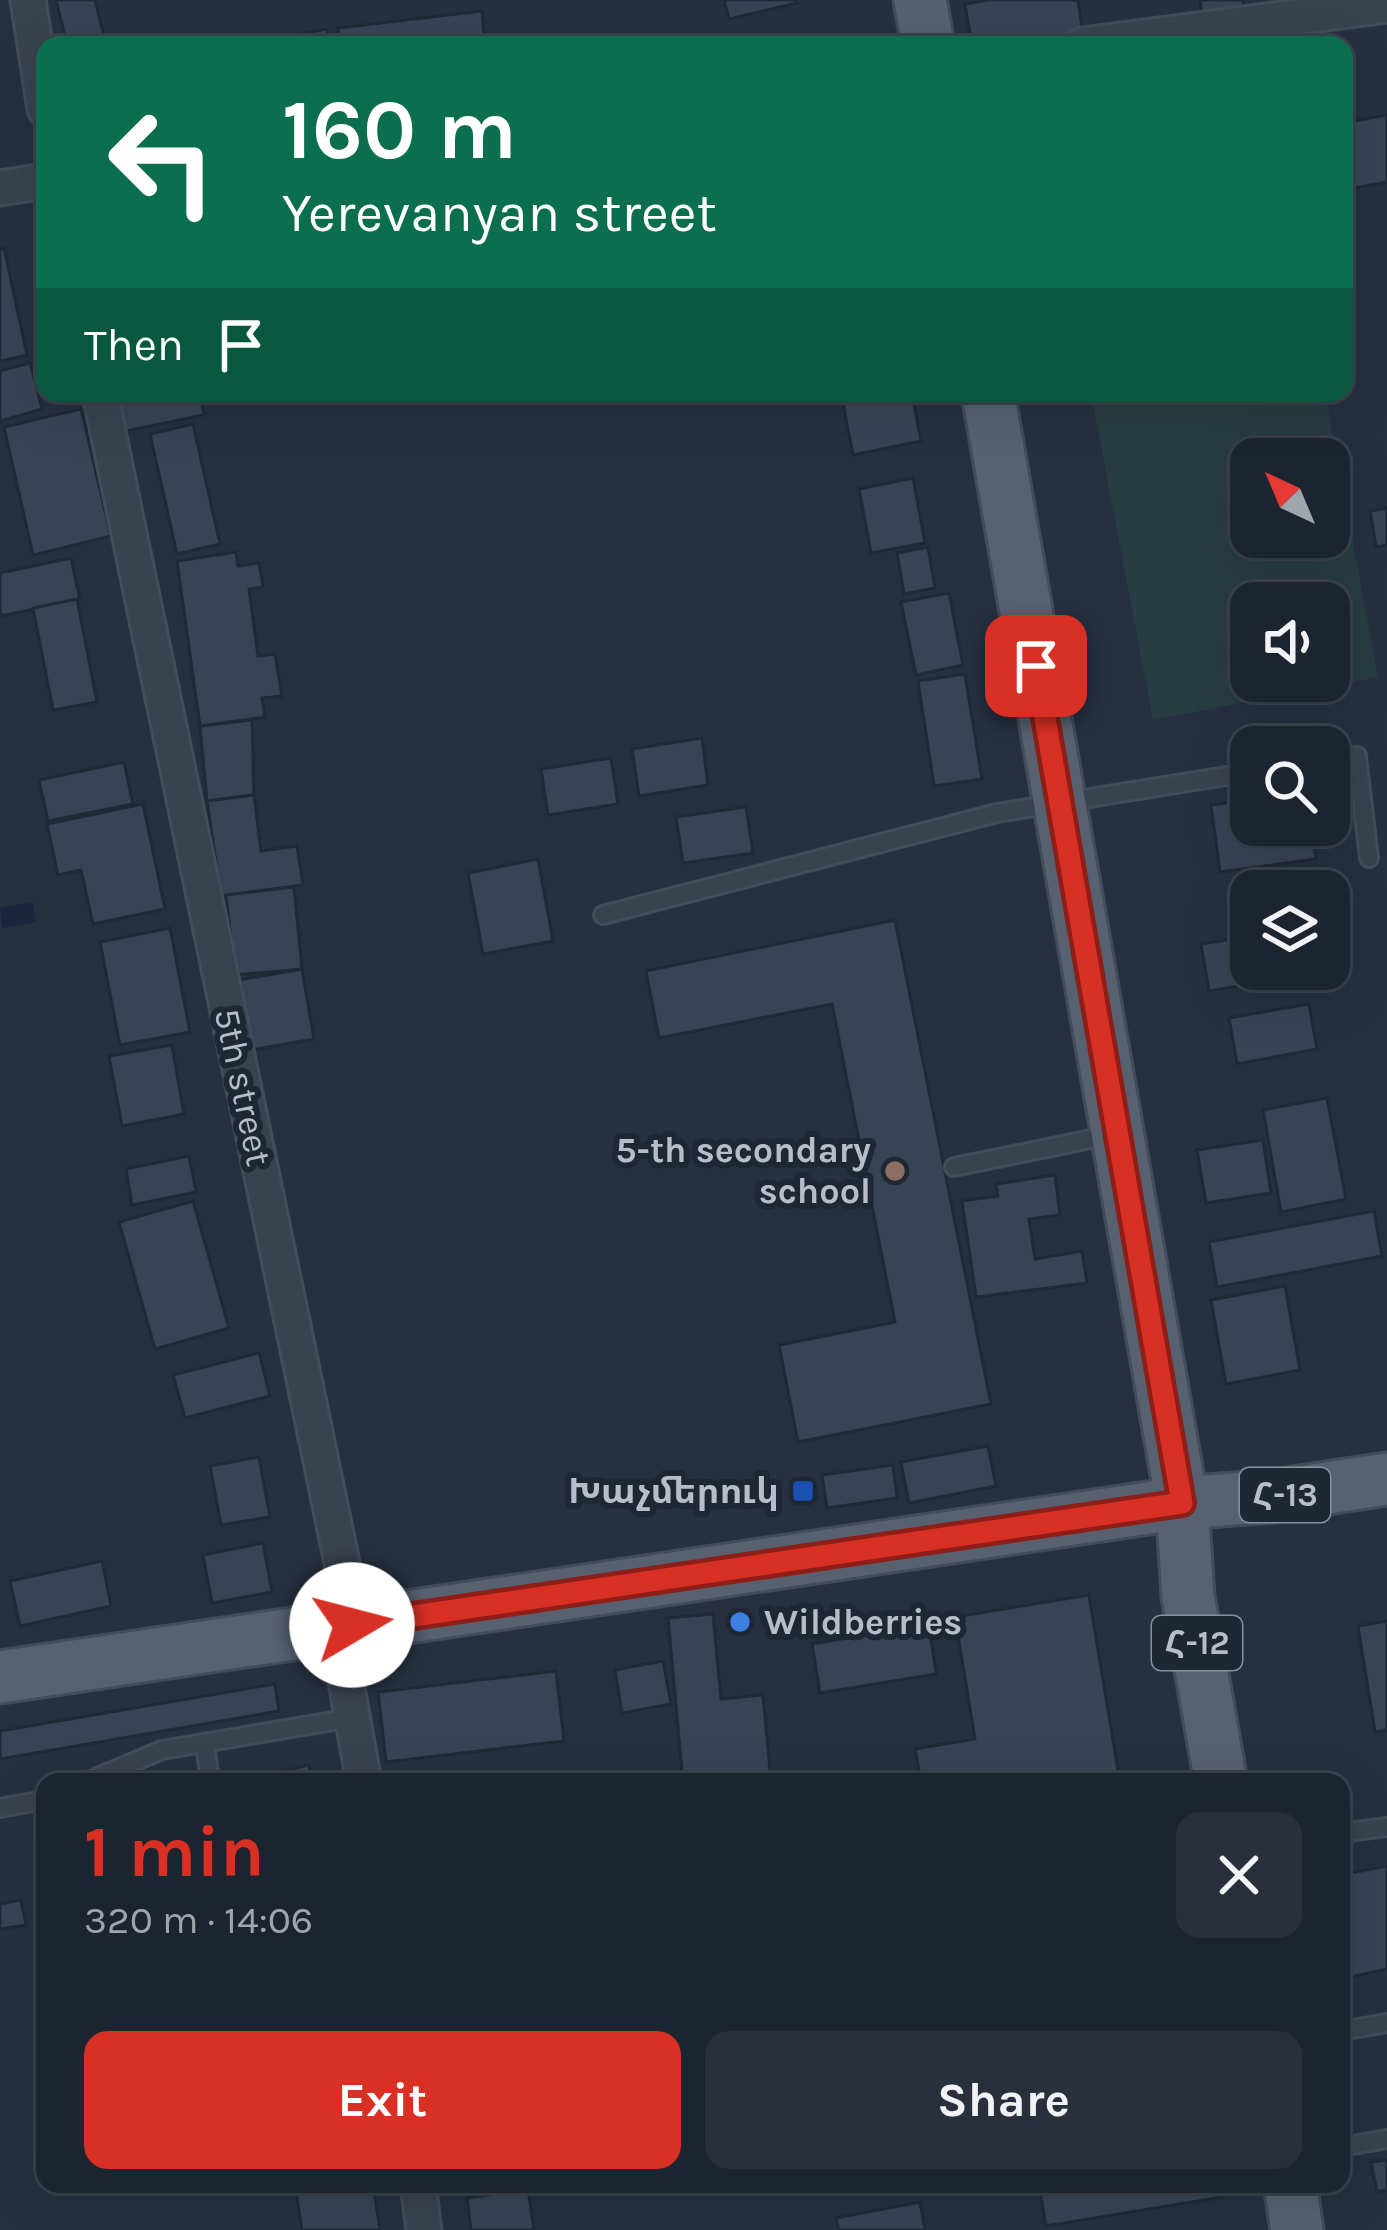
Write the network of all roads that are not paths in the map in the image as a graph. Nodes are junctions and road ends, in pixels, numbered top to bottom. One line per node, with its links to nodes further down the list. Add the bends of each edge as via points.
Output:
1 (28, 0): 6 (street)
2 (920, 0): 4 (main road)
3 (1387, 5): 5 (street)
4 (926, 36)
5 (1151, 36)
6 (36, 51)
7 (36, 182): 8 (street)
8 (0, 188)
9 (102, 402): 20 (street, 5th street)
10 (990, 402): 13 (main road, Հ-12)
11 (1350, 757): 14 (lane, via 1358,756)
12 (1230, 775): 13 (lane)
13 (1060, 802): 15 (lane); 16 (main road, Հ-12)
14 (1369, 858)
15 (603, 915)
16 (1118, 1134): 17 (lane); 19 (main road, Հ-12)
17 (954, 1167)
18 (1387, 1479): 19 (main road, Հ-13)
19 (1182, 1503): 20 (main road, Հ-13); 27 (main road, Հ-12)
20 (352, 1625): 21 (main road, Հ-13); 22 (street, 5th street, via 344,1671)
21 (0, 1677)
22 (351, 1718): 23 (lane); 26 (street, 5th street)
23 (205, 1744): 24 (lane, via 162,1750); 25 (lane)
24 (107, 1773)
25 (209, 1773)
26 (362, 1773)
27 (1219, 1773)
28 (36, 1802): 29 (lane)
29 (0, 1808)
30 (1387, 1827): 31 (lane)
31 (1350, 1832)
32 (1387, 2023): 33 (lane)
33 (1350, 2029)
34 (1387, 2139): 35 (lane)
35 (1350, 2145)
36 (419, 2193): 38 (street)
37 (1292, 2193): 39 (main road)
38 (424, 2230)
39 (1298, 2230)

